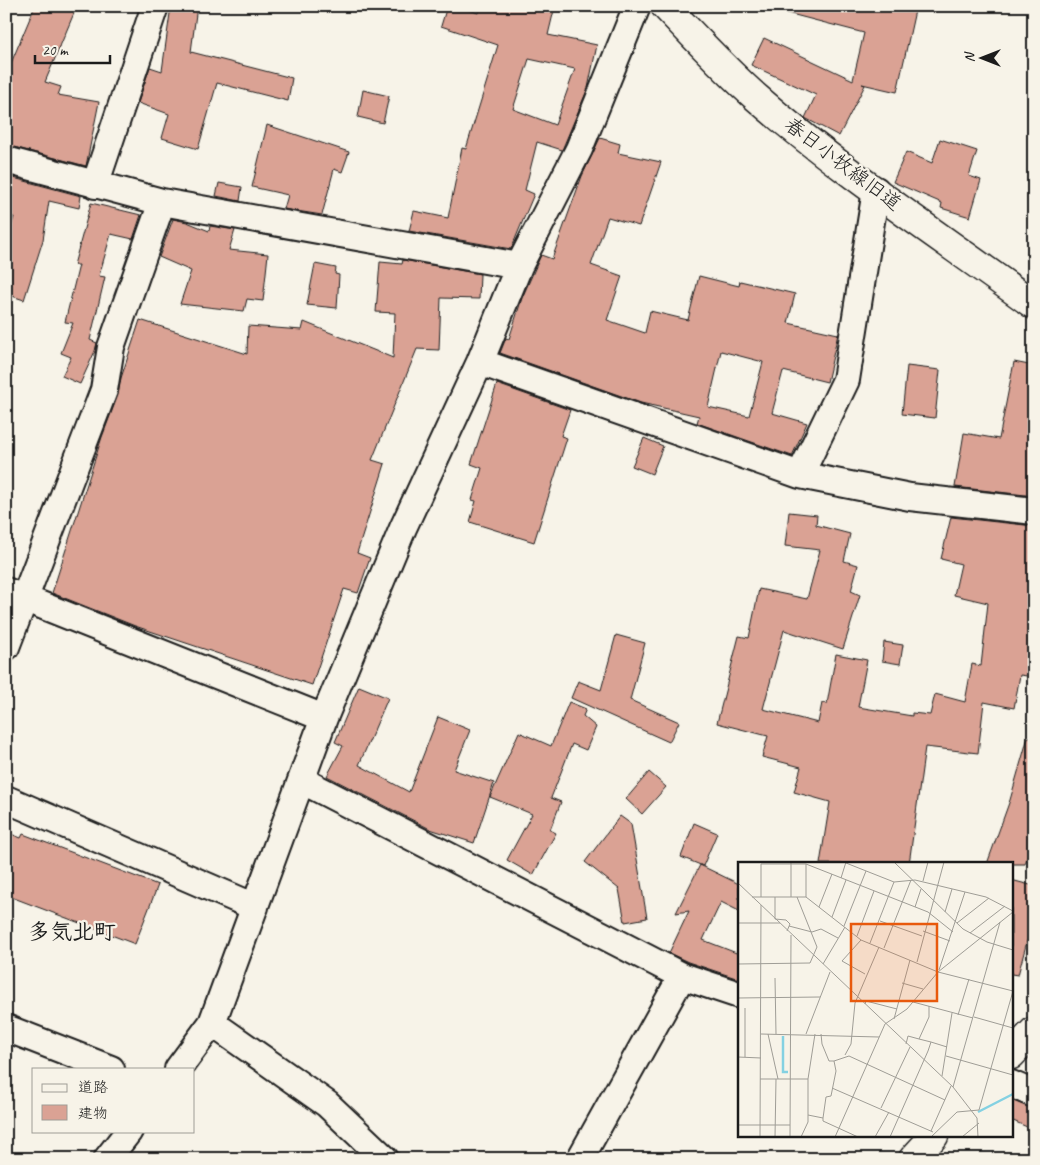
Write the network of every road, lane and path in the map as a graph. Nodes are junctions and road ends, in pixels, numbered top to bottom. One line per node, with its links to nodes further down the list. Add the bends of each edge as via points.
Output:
1 (155, 6): 5 (street)
2 (637, 6): 8 (street, via 579,148)
3 (665, 6): 6 (street, 春日小牧線旧道, via 757,98)
4 (6, 160): 5 (street)
5 (95, 185): 7 (street)
6 (876, 190): 9 (street, 春日小牧線旧道); 11 (street, via 846,380)
7 (162, 202): 8 (street); 13 (street, via 111,347 104,390)
8 (519, 266): 10 (street)
9 (1034, 305)
10 (480, 362): 11 (street); 15 (street, via 403,528)
11 (800, 475): 12 (street, via 910,497)
12 (1034, 511)
13 (16, 595): 14 (street); 15 (street)
14 (6, 647)
15 (324, 718): 16 (street)
16 (303, 781): 18 (street); 19 (street)
17 (6, 799): 18 (street)
18 (256, 907): 21 (street)
19 (682, 976): 20 (street); 33 (street)
20 (738, 995)
21 (212, 1023): 26 (street); 32 (street, via 327,1104)
22 (6, 1028): 25 (street)
23 (1034, 1032): 24 (street)
24 (1012, 1054)
25 (107, 1068)
26 (179, 1068)
27 (1012, 1084): 28 (street)
28 (1034, 1094)
29 (128, 1132): 31 (street)
30 (932, 1138): 34 (street)
31 (107, 1159)
32 (385, 1159)
33 (580, 1159)
34 (913, 1159)

